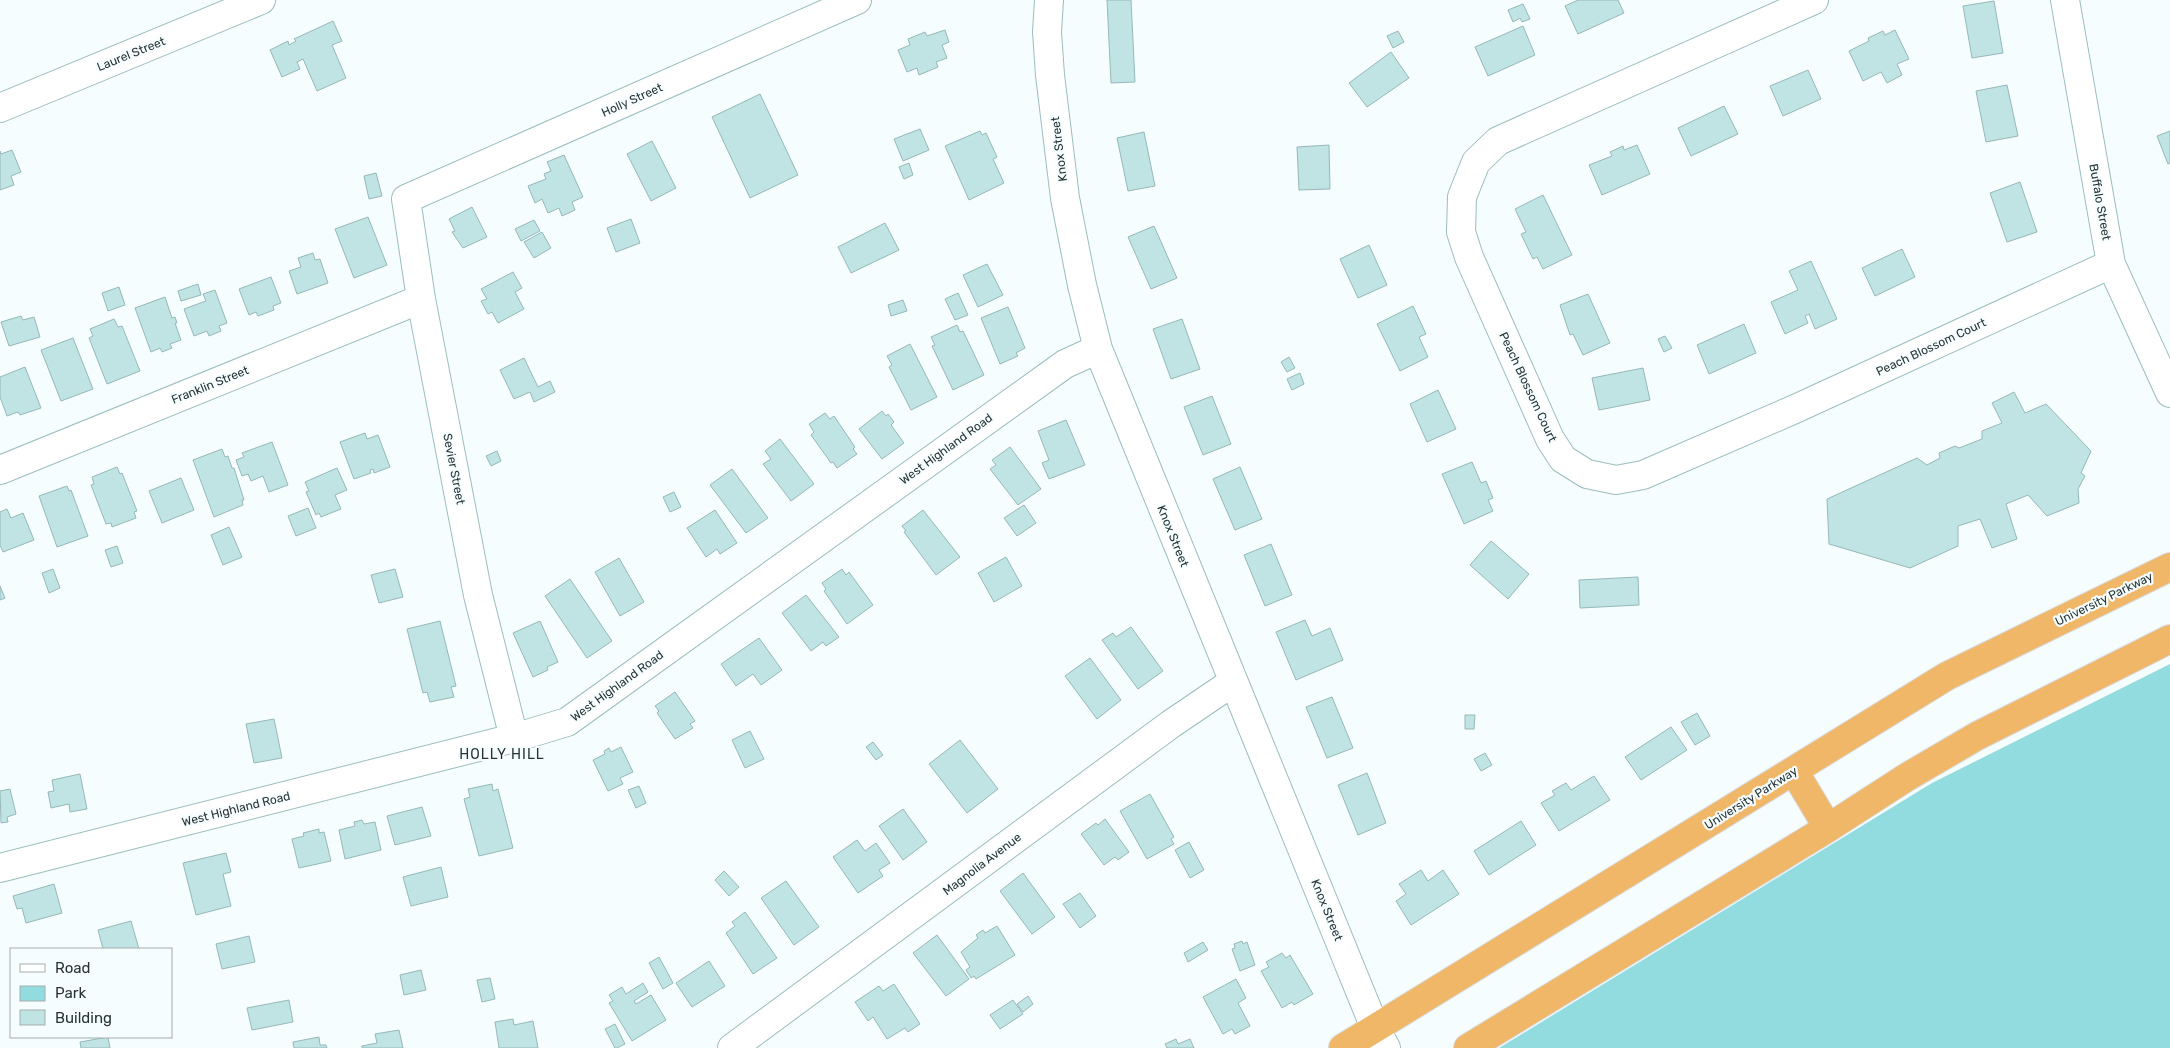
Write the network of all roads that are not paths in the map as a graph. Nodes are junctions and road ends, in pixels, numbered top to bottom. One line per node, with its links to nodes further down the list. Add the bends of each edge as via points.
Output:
1 (261, 0): 6 (street, Laurel Street)
2 (858, 0): 7 (street, Holly Street)
3 (1049, 0): 10 (street, Knox Street, via 1050,75 1065,198)
4 (1814, 0): 8 (street, Peach Blossom Court, via 1498,141 1476,162 1462,197 1461,232 1469,257 1550,439 1563,459 1587,474 1616,480 1643,475)
5 (2065, 0): 8 (street, Buffalo Street)
6 (0, 108)
7 (406, 199): 9 (street, Sevier Street)
8 (2111, 264): 11 (street, Buffalo Street)
9 (421, 299): 12 (street, Franklin Street); 16 (street, Sevier Street, via 478,594)
10 (1098, 349): 15 (street, Knox Street); 16 (street, West Highland Road, via 1065,364 567,722)
11 (2170, 393)
12 (0, 470)
13 (2170, 567): 17 (highway, University Parkway, via 1947,676)
14 (2170, 639): 18 (highway, via 1977,736)
15 (1233, 682): 20 (street, Knox Street); 21 (street, Magnolia Avenue, via 1171,724)
16 (514, 738): 19 (street, West Highland Road)
17 (1794, 771): 18 (highway); 20 (highway, University Parkway)
18 (1828, 828): 23 (highway)
19 (0, 868)
20 (1381, 1038): 22 (highway, University Parkway)
21 (732, 1048)
22 (1343, 1048)
23 (1468, 1048)

